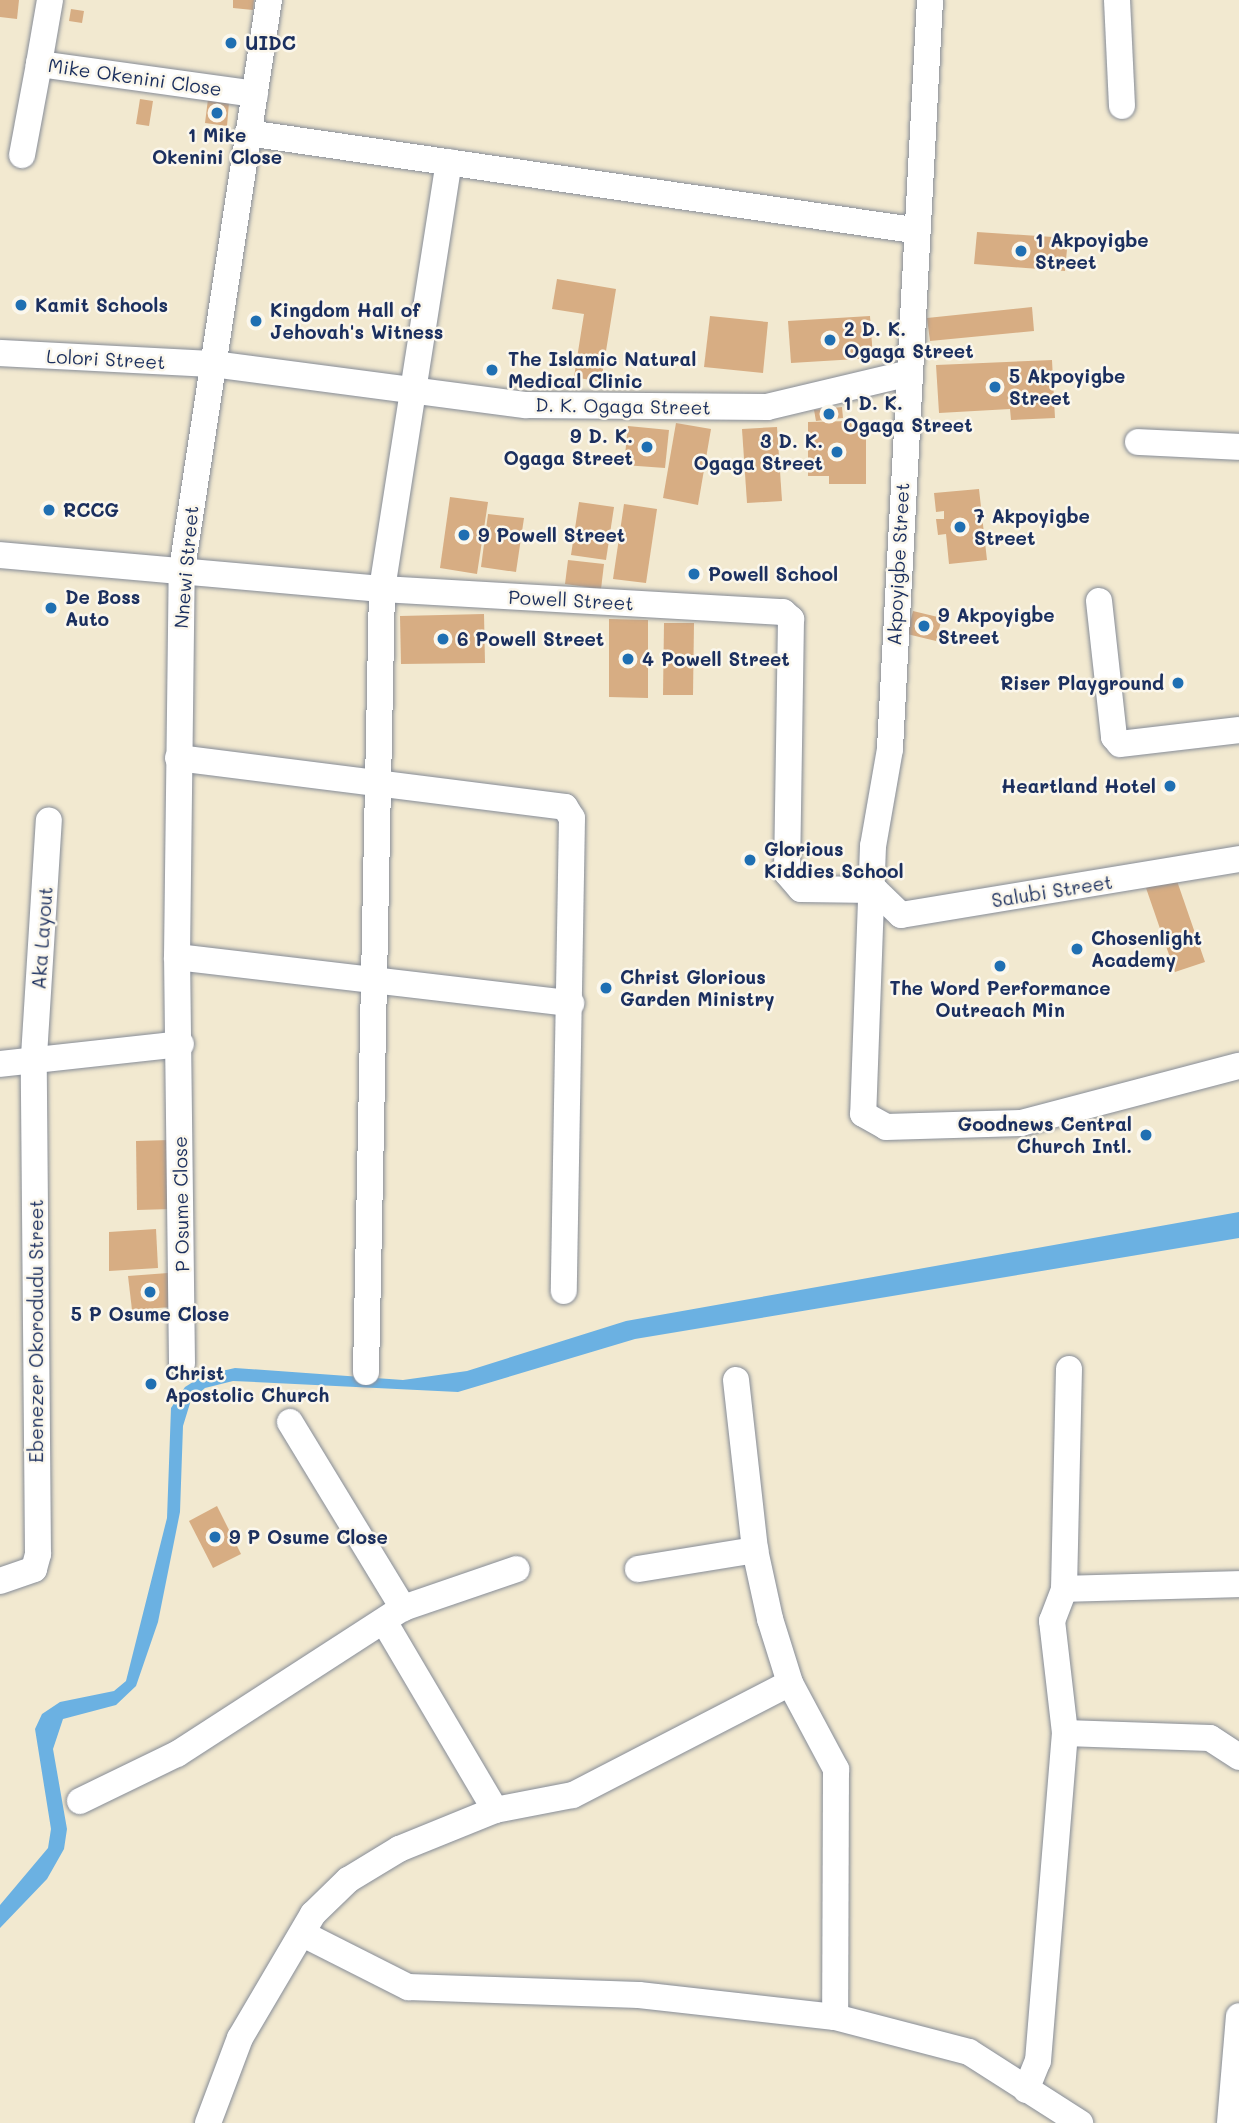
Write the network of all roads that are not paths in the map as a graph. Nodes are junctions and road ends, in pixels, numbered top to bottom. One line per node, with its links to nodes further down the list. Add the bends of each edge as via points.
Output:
1 (50, 0): 5 (street, Mike Okenini Close)
2 (269, 0): 6 (street, Nnewi Street)
3 (930, 0): 11 (street, Akpoyigbe Street)
4 (1118, 0): 7 (street)
5 (38, 64): 6 (street, Mike Okenini Close); 9 (street)
6 (255, 94): 8 (street, Nnewi Street)
7 (1122, 106)
8 (248, 133): 10 (street); 13 (street, Nnewi Street)
9 (22, 155)
10 (449, 162): 11 (street); 15 (street)
11 (913, 230): 14 (street, Akpoyigbe Street)
12 (0, 353): 13 (street, Lolori Street)
13 (213, 364): 15 (street, D. K. Ogaga Street); 19 (street, Nnewi Street)
14 (906, 374): 15 (street, D. K. Ogaga Street, via 767,407 526,405); 27 (street, Akpoyigbe Street, via 890,749 873,846)
15 (413, 393): 20 (street)
16 (1138, 442): 17 (street)
17 (1239, 447)
18 (0, 555): 19 (street, Powell Street)
19 (182, 569): 20 (street, Powell Street); 23 (street, Nnewi Street)
20 (382, 589): 24 (street); 27 (street, Powell Street, via 783,612 791,619 787,873 801,890)
21 (1099, 601): 22 (street, via 1119,744)
22 (1239, 730)
23 (177, 758): 24 (street); 28 (street, Nnewi Street)
24 (381, 782): 29 (street); 30 (street, via 565,807 572,818)
25 (49, 820): 32 (street, Aka Layout)
26 (1239, 859): 27 (street, Salubi Street, via 901,915)
27 (876, 890): 34 (street, Akpoyigbe Street, via 863,1114 872,1123 1021,1124)
28 (177, 957): 29 (street); 31 (street, Nnewi Street)
29 (370, 978): 30 (street); 38 (street)
30 (572, 1003): 35 (street)
31 (181, 1044): 32 (street); 36 (street, P Osume Close)
32 (34, 1056): 33 (street); 44 (street, Ebenezer Okorodudu Street, via 38,1554 34,1569)
33 (0, 1064)
34 (1239, 1066)
35 (564, 1292)
36 (182, 1363)
37 (1069, 1369): 46 (street)
38 (366, 1372)
39 (736, 1380): 41 (street)
40 (290, 1422): 47 (street)
41 (755, 1549): 43 (street); 48 (street)
42 (517, 1569): 47 (street)
43 (638, 1569)
44 (0, 1581)
45 (1239, 1584): 46 (street)
46 (1064, 1589): 49 (street, via 1052,1621)
47 (394, 1615): 51 (street, via 177,1754); 52 (street)
48 (790, 1683): 52 (street, via 573,1794); 55 (street, via 836,1769 839,1789)
49 (1065, 1732): 50 (street, via 1210,1738); 56 (street, via 1038,2061)
50 (1239, 1757)
51 (80, 1801)
52 (495, 1810): 53 (street, via 399,1849 348,1880 313,1914)
53 (303, 1934): 55 (street, via 408,1987 639,1995); 57 (street, via 240,2038)
54 (1239, 2016): 59 (street)
55 (835, 2017): 56 (street, via 969,2052)
56 (1026, 2090): 58 (street)
57 (208, 2123)
58 (1080, 2123)
59 (1230, 2123)

